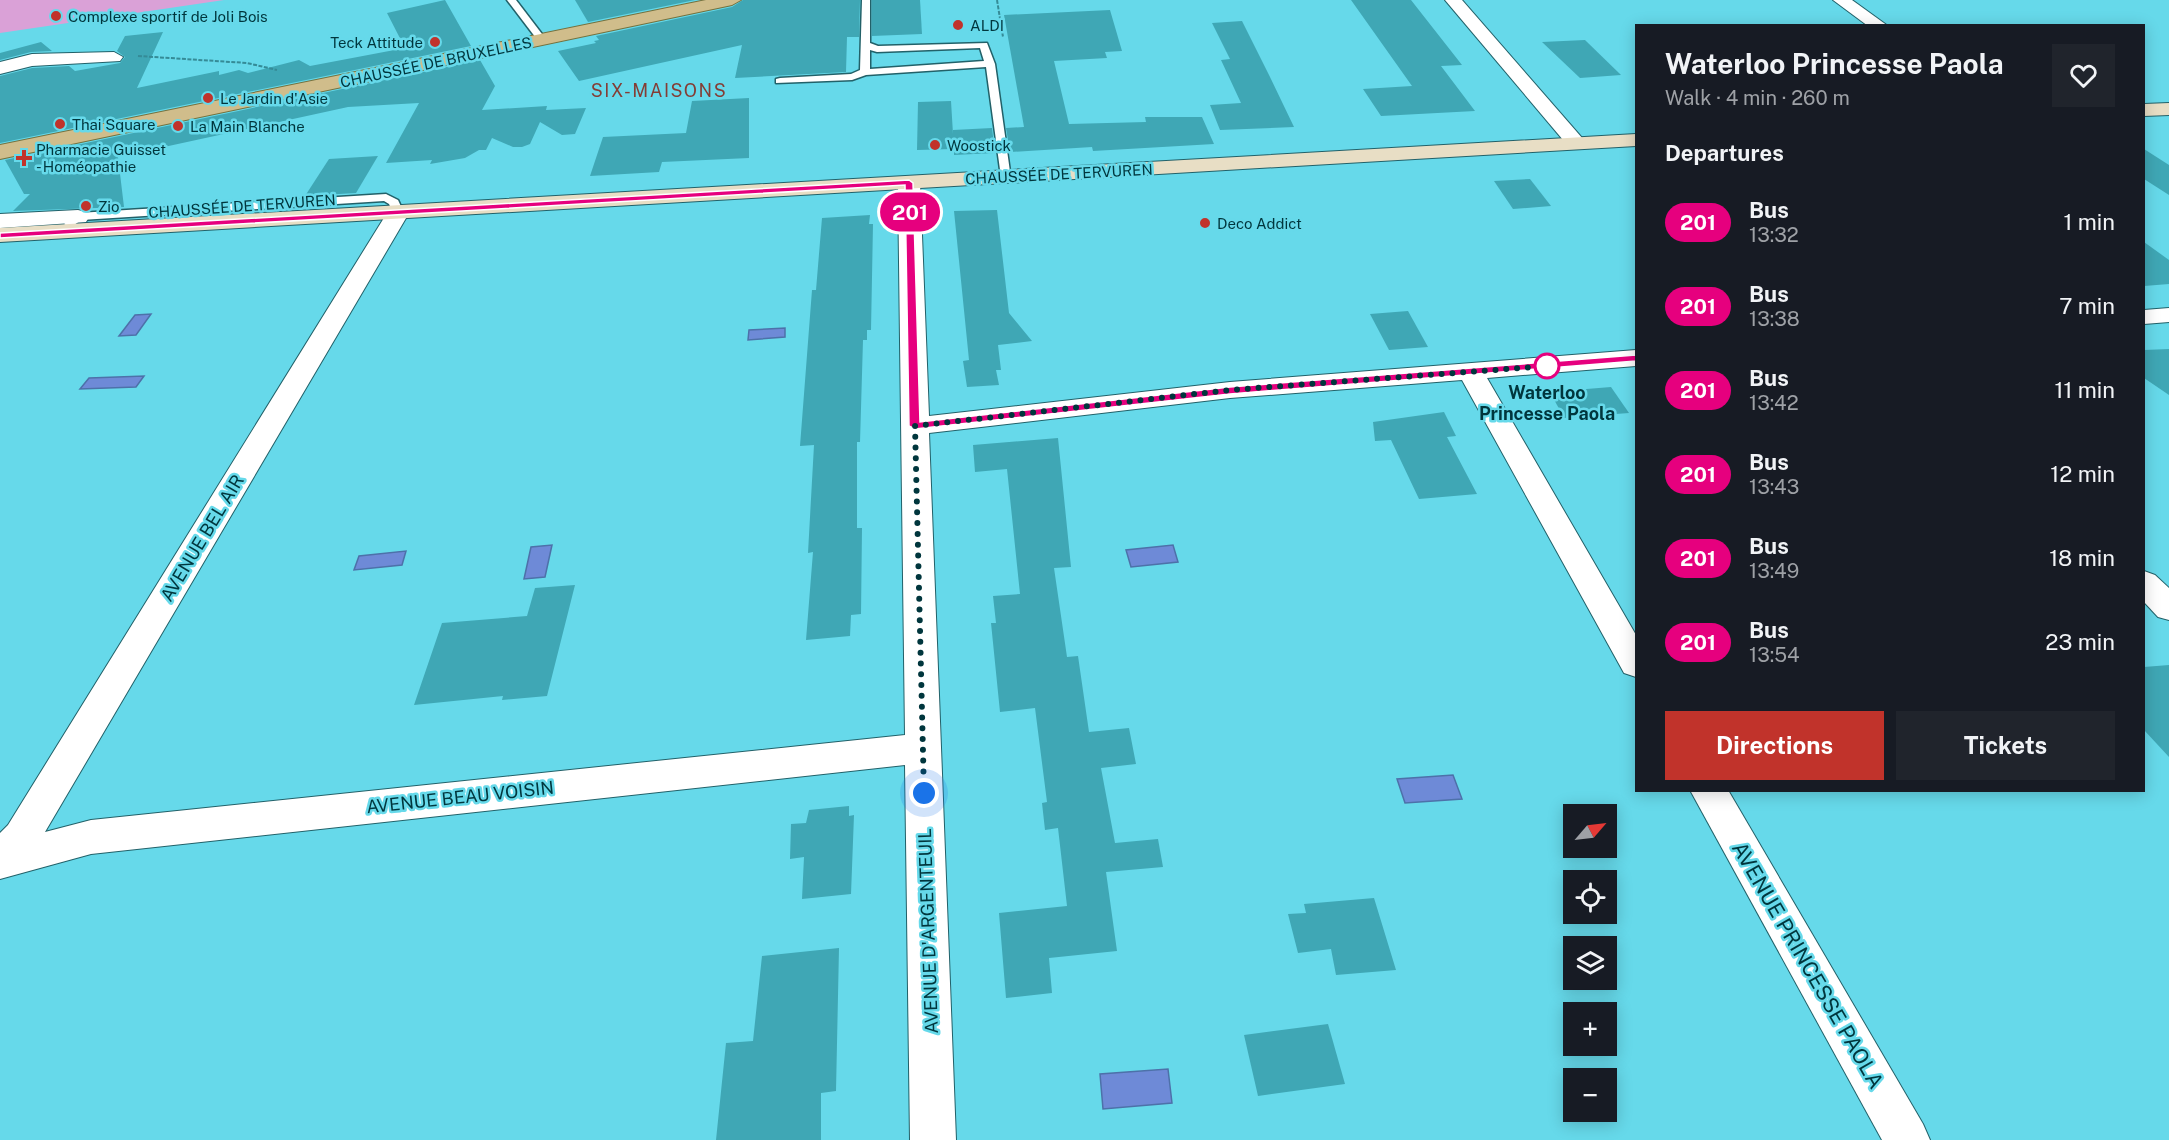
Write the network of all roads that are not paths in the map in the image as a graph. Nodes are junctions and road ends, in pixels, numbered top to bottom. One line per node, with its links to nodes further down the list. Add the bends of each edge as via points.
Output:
1 (511, 0): 7 (lane)
2 (732, 0): 7 (main road, CHAUSSÉE DE BRUXELLES)
3 (866, 0): 8 (lane)
4 (1453, 0): 17 (street)
5 (1841, 0): 6 (street)
6 (1877, 24)
7 (542, 40): 18 (main road, CHAUSSÉE DE BRUXELLES)
8 (865, 44): 10 (lane, via 877,49 984,45); 12 (lane)
9 (114, 57): 11 (street, via 32,60)
10 (990, 64): 12 (lane); 19 (lane)
11 (0, 68)
12 (865, 72): 13 (lane, via 852,77)
13 (780, 81)
14 (2169, 109): 15 (main road)
15 (2145, 110)
16 (1635, 141): 17 (main road, CHAUSSÉE DE TERVUREN)
17 (1576, 143): 19 (main road, CHAUSSÉE DE TERVUREN)
18 (0, 152)
19 (1007, 177): 20 (main road, CHAUSSÉE DE TERVUREN)
20 (909, 183): 21 (main road, CHAUSSÉE DE TERVUREN); 29 (street, AVENUE D'ARGENTEUIL)
21 (398, 213): 23 (main road, CHAUSSÉE DE TERVUREN); 35 (street, AVENUE BEL AIR, via 22,837)
22 (0, 221): 23 (street, CHAUSSÉE DE TERVUREN)
23 (70, 224): 24 (main road, CHAUSSÉE DE TERVUREN)
24 (0, 235)
25 (2169, 315): 26 (street)
26 (2145, 317)
27 (1635, 358): 28 (street)
28 (1471, 372): 29 (street, via 1230,390); 32 (street)
29 (915, 426): 33 (street, AVENUE D'ARGENTEUIL)
30 (2145, 584): 31 (street)
31 (2169, 608)
32 (1635, 662)
33 (923, 748): 35 (street, AVENUE BEAU VOISIN, via 91,837); 36 (street, AVENUE D'ARGENTEUIL)
34 (1709, 792): 37 (street, AVENUE PRINCESSE PAOLA)
35 (0, 860)
36 (933, 1140)
37 (1907, 1140)

